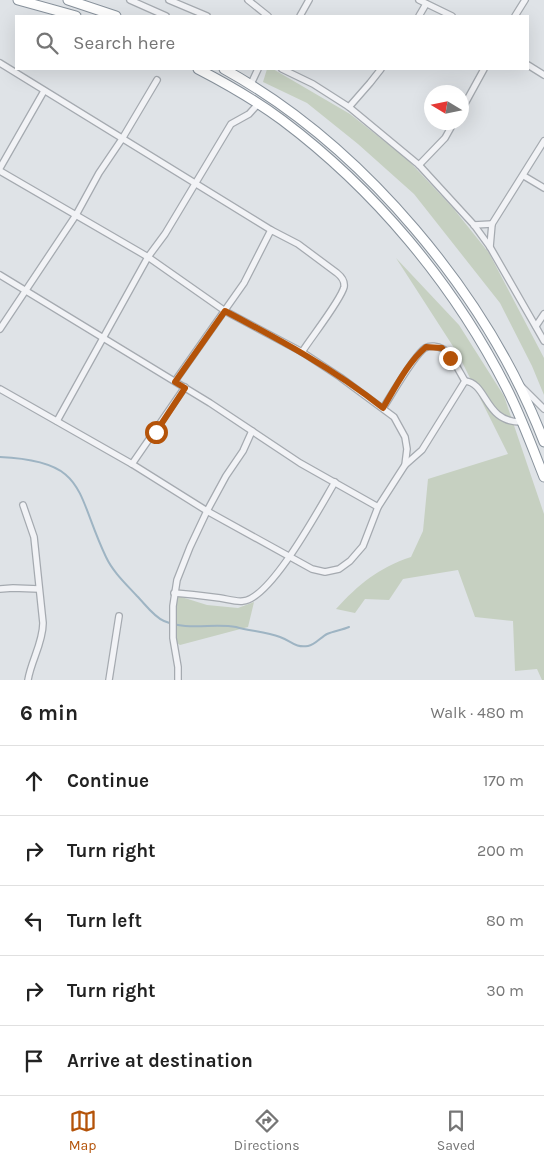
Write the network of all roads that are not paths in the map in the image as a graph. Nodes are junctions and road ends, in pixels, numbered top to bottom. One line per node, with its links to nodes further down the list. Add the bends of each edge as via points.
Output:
1 (18, 0): 10 (highway)
2 (68, 0): 11 (highway)
3 (130, 0): 12 (street)
4 (169, 0): 13 (street)
5 (248, 0): 14 (street)
6 (309, 0): 15 (street)
7 (419, 0): 9 (street)
8 (525, 0): 18 (street)
9 (426, 4): 16 (street); 17 (street)
10 (72, 15)
11 (113, 15)
12 (164, 15)
13 (205, 15)
14 (267, 15)
15 (301, 15)
16 (420, 15)
17 (450, 15)
18 (516, 15)
19 (0, 63): 30 (street)
20 (529, 66): 27 (street)
21 (200, 70): 32 (highway)
22 (226, 70): 29 (highway)
23 (258, 70): 29 (street)
24 (284, 70): 33 (street)
25 (380, 70): 33 (street)
26 (483, 70): 31 (street)
27 (544, 75)
28 (157, 80): 35 (street)
29 (251, 84): 59 (highway, via 333,146 415,229 452,276)
30 (44, 91): 35 (street); 38 (street)
31 (469, 96)
32 (258, 104): 40 (street, via 249,114 231,124); 65 (highway, via 329,158 408,240 469,322)
33 (349, 107): 37 (street)
34 (450, 130): 37 (street)
35 (122, 139): 40 (street); 42 (street)
36 (544, 141): 39 (street)
37 (420, 165): 44 (street)
38 (0, 170): 42 (street)
39 (524, 176): 41 (street); 43 (street)
40 (195, 183): 45 (street); 47 (street)
41 (544, 188)
42 (76, 215): 47 (street); 49 (street)
43 (492, 224): 44 (street); 46 (street)
44 (474, 225): 46 (street)
45 (271, 230): 50 (street); 56 (street, via 298,244 344,282 341,295)
46 (490, 247): 52 (street)
47 (148, 257): 50 (street); 54 (street)
48 (0, 275): 49 (street)
49 (27, 291): 53 (street); 54 (street)
50 (225, 311): 56 (street); 58 (street)
51 (544, 314): 52 (street)
52 (536, 326): 55 (street)
53 (0, 329)
54 (105, 338): 58 (street); 64 (street)
55 (544, 341)
56 (302, 352): 62 (street)
57 (465, 381): 62 (street, via 445,350 426,347); 65 (street, via 473,384 501,419); 69 (street, via 422,450)
58 (175, 382): 60 (street)
59 (518, 383): 63 (street); 67 (highway)
60 (185, 388): 66 (street); 68 (street)
61 (0, 389): 64 (street)
62 (383, 408): 69 (street, via 394,417 405,437)
63 (544, 409)
64 (57, 421): 68 (street)
65 (522, 422): 70 (highway)
66 (252, 431): 71 (street); 74 (street)
67 (544, 442)
68 (132, 464): 74 (street)
69 (405, 465): 73 (street)
70 (544, 477)
71 (335, 482): 73 (street); 75 (street)
72 (23, 505): 77 (street, via 34,537)
73 (378, 506): 75 (street, via 362,546 350,561 338,569 325,572 312,569)
74 (207, 511): 75 (street); 78 (street)
75 (290, 556): 78 (street, via 253,598 242,601)
76 (0, 589): 77 (street)
77 (39, 589): 80 (street, via 43,632)
78 (174, 594): 82 (street, via 173,638)
79 (119, 616): 81 (street)
80 (28, 680)
81 (109, 680)
82 (178, 680)

